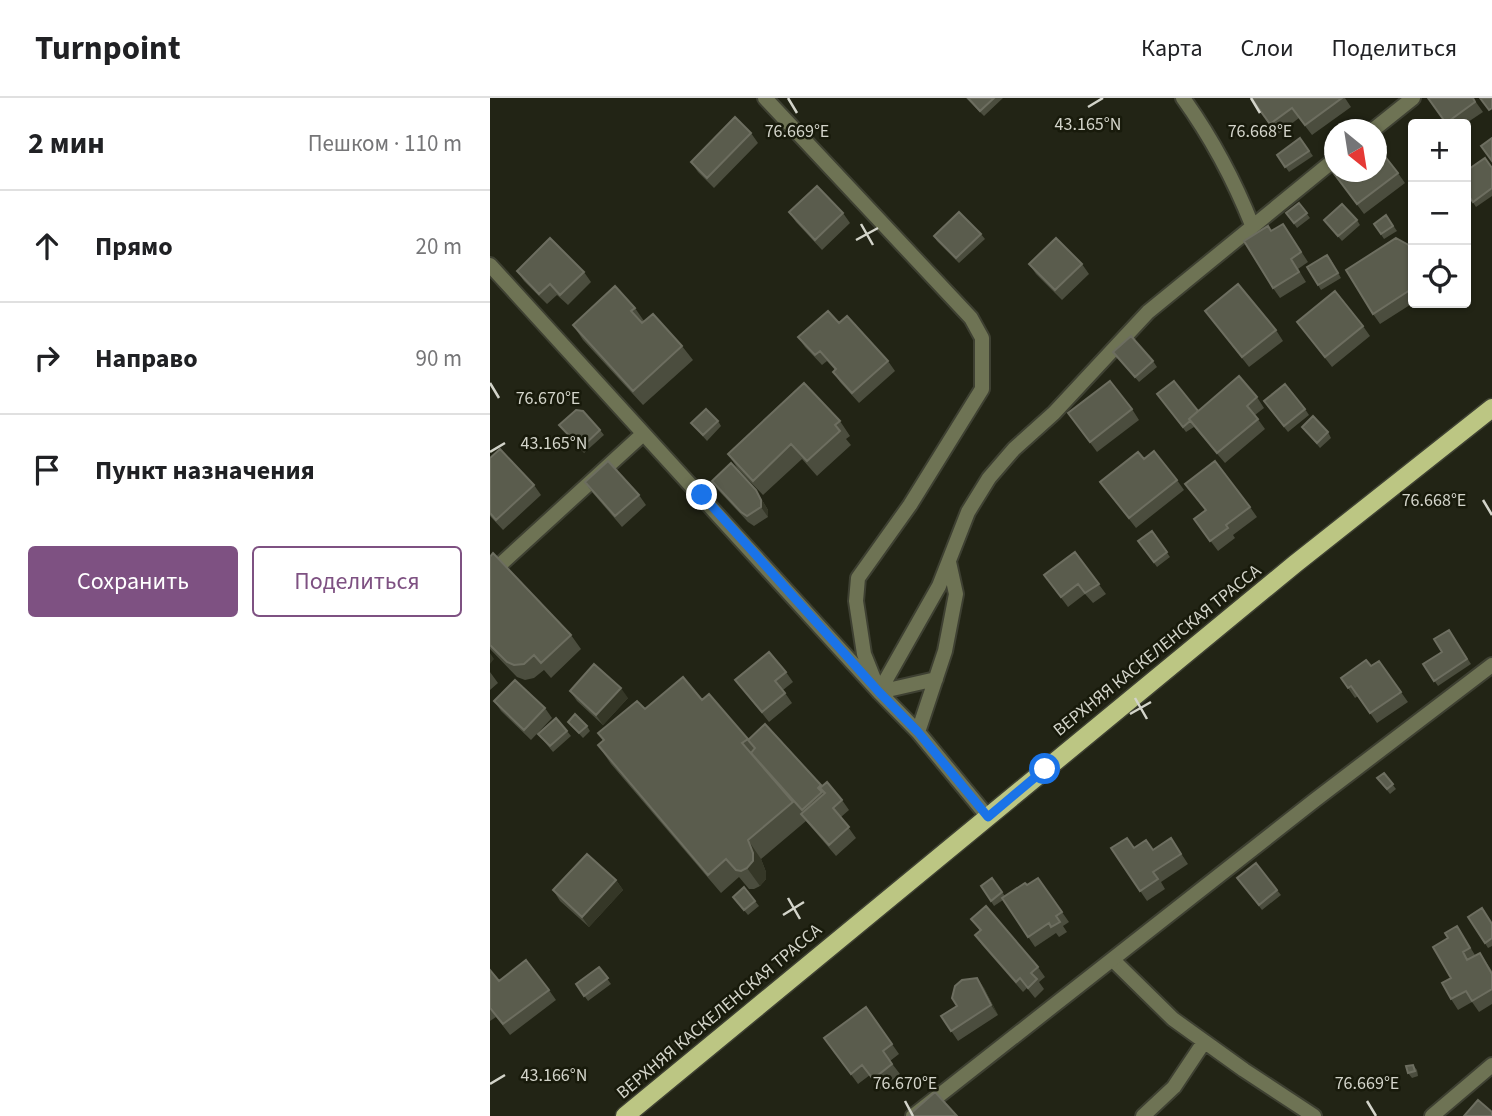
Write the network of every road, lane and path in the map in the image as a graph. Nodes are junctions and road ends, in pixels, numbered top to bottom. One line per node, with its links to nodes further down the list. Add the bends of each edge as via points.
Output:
1 (765, 98): 14 (street, via 971,318 982,338 982,389 858,578 856,601 864,653)
2 (1183, 98): 6 (street, via 1240,194)
3 (1413, 98): 4 (street)
4 (1387, 119)
5 (1324, 169): 6 (street)
6 (1252, 225): 10 (street, via 1148,312 1014,449 968,512)
7 (490, 265): 9 (street)
8 (1492, 408): 16 (main road, ВЕРХНЯЯ КАСКЕЛЕНСКАЯ ТРАССА, via 1294,564)
9 (643, 434): 11 (street); 14 (street)
10 (949, 560): 13 (street, via 956,594); 14 (street)
11 (490, 574)
12 (1492, 665): 17 (street)
13 (936, 679): 14 (street); 15 (street)
14 (879, 692): 15 (street)
15 (918, 732): 16 (street)
16 (988, 817): 20 (main road, ВЕРХНЯЯ КАСКЕЛЕНСКАЯ ТРАССА)
17 (1113, 960): 18 (street, via 1172,1019); 21 (street)
18 (1204, 1042): 22 (street, via 1174,1087); 23 (street)
19 (1492, 1065): 24 (street)
20 (625, 1116)
21 (913, 1116)
22 (1143, 1116)
23 (1314, 1116)
24 (1432, 1116)

